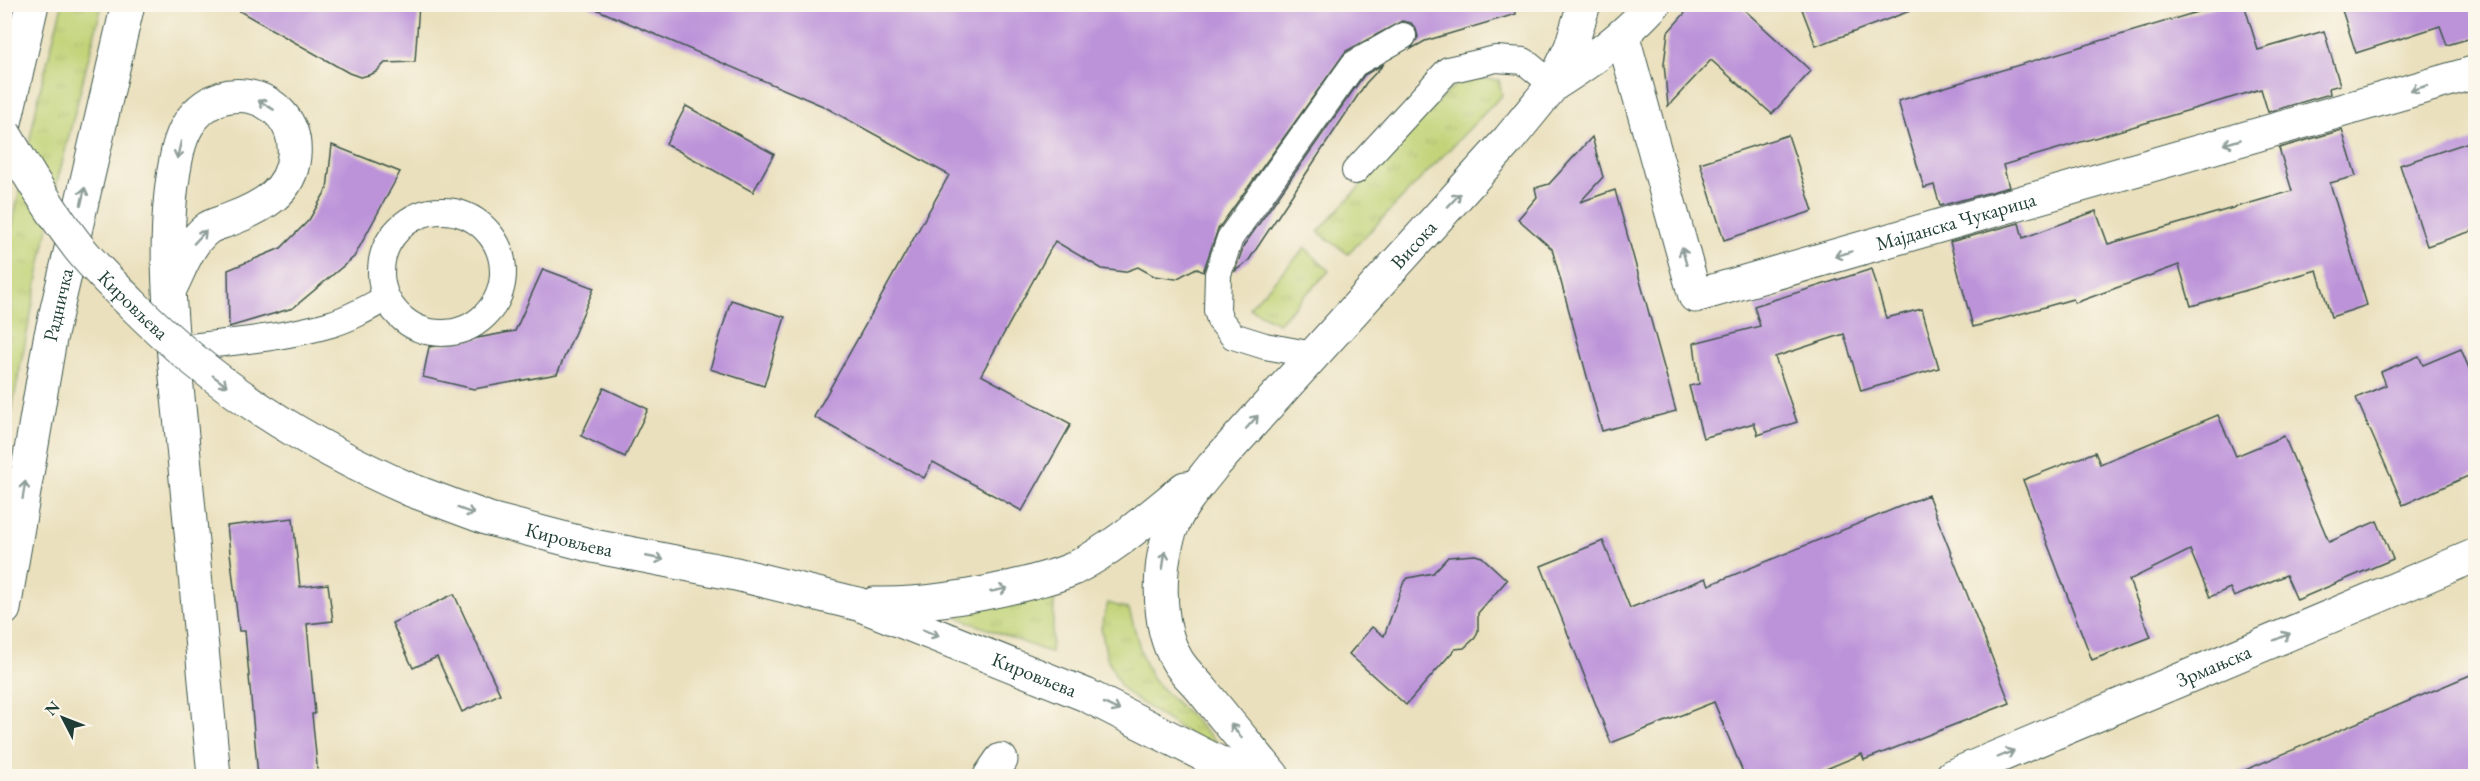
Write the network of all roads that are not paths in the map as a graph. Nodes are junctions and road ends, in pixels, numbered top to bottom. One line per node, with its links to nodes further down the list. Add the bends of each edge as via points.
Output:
1 (32, 4): 9 (main road)
2 (128, 4): 19 (main road, Радничка, one-way to 2, via 50,339)
3 (1584, 4): 8 (main road, Висока, via 1571,47)
4 (1654, 4): 6 (main road)
5 (1403, 36): 15 (lane, via 1354,64 1230,238 1218,274 1220,320 1233,336)
6 (1623, 37): 7 (main road, Мајданска Чукарица, one-way to 6, via 1695,296); 8 (main road)
7 (2475, 72)
8 (1553, 85): 11 (lane, via 1524,61 1496,59 1448,70); 15 (main road, Висока, one-way to 8)
9 (4, 127)
10 (4, 133): 18 (main road, Кировљева, one-way to 18, bridge, via 79,248 160,332 221,383 295,433 353,465 500,522 593,546 794,586)
11 (1355, 171)
12 (171, 287): 12 (main road, one-way to 12, via 187,253 209,227 256,209 285,185 293,168 295,148 280,114 264,102 246,96 208,102 184,129 172,188); 14 (main road)
13 (386, 298): 13 (lane, via 381,278 382,257 391,238 405,223 424,213 445,210 465,215 483,226 496,242 503,261 498,299 470,327 451,333 431,333 413,327 397,315); 14 (lane, via 331,324 271,337)
14 (174, 349): 20 (main road)
15 (1313, 355): 16 (main road, Висока, one-way to 15)
16 (1213, 466): 18 (main road, one-way to 16, via 954,600 1072,570 1127,535); 22 (main road, one-way to 16, via 1177,660 1166,634 1162,608 1165,551 1173,523)
17 (2475, 555): 23 (main road, Зрмањска, one-way to 17)
18 (858, 604): 21 (main road, Кировљева, one-way to 21, via 1086,694)
19 (4, 609)
20 (214, 777)
21 (1245, 777)
22 (1273, 777)
23 (1952, 777)

